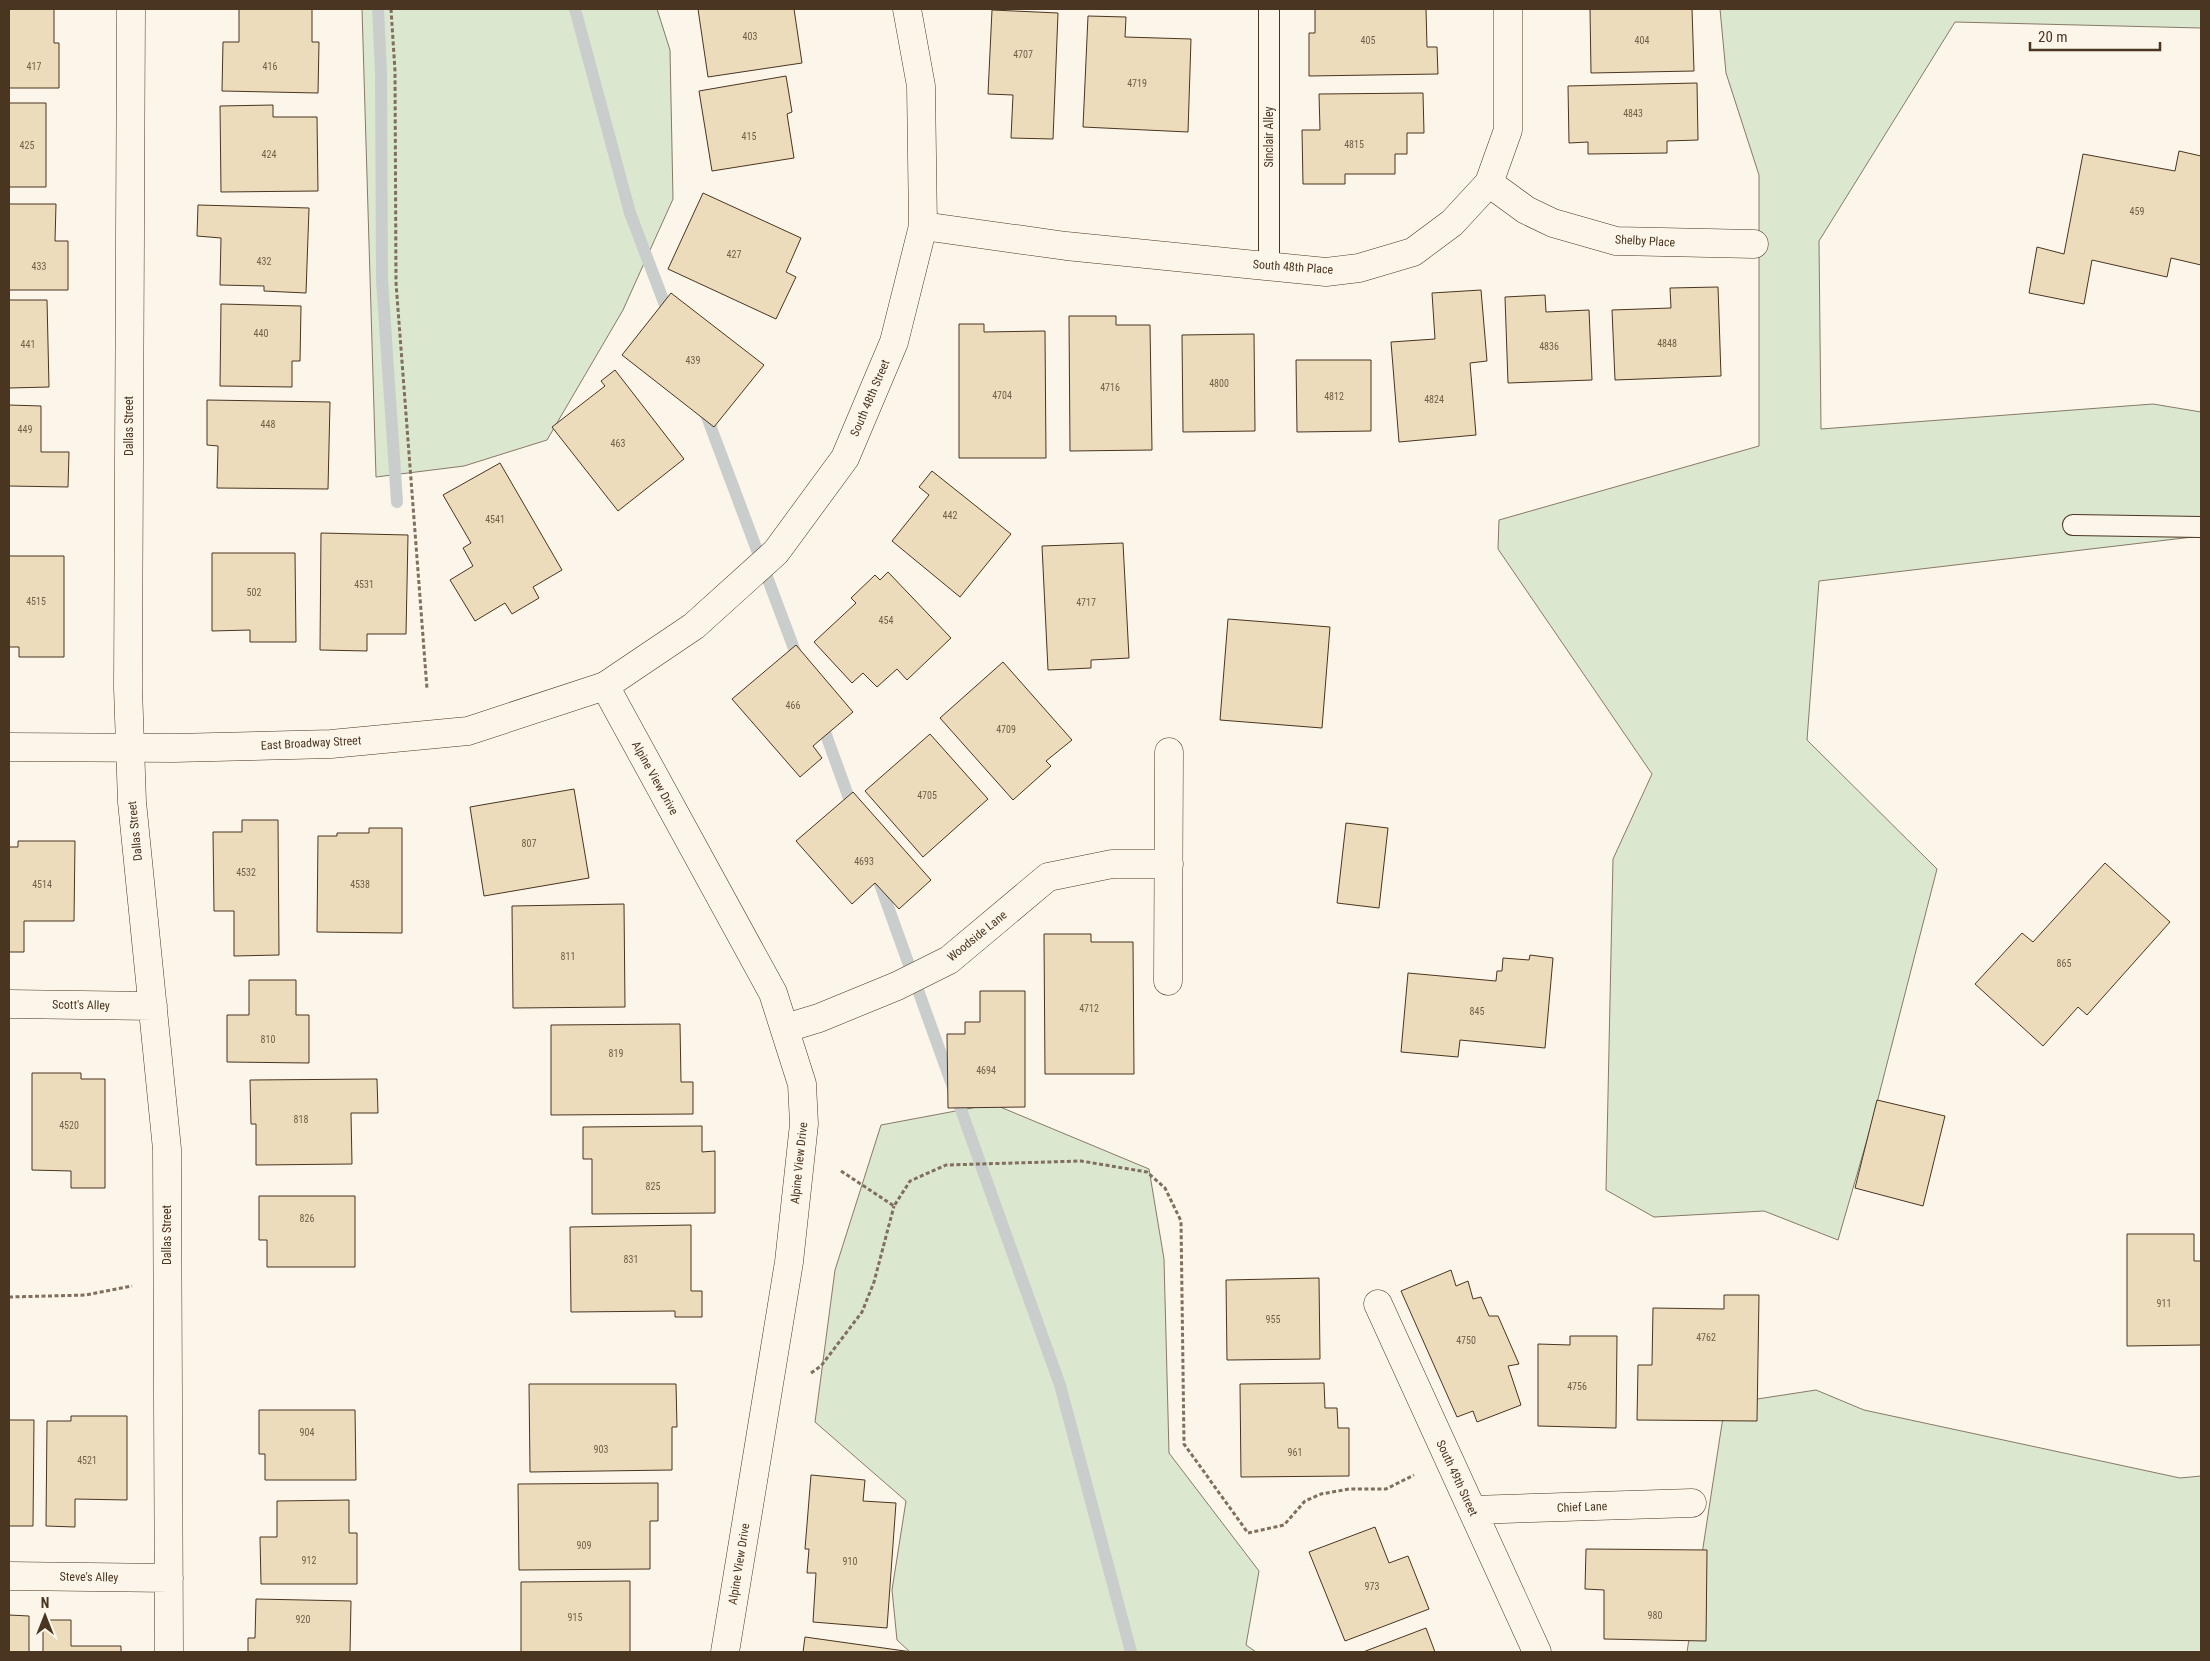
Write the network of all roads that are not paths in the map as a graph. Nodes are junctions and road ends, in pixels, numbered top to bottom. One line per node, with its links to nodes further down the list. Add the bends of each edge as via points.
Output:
1 (131, 9): 13 (street, Dallas Street)
2 (907, 9): 6 (street, South 48th Street, via 921,86)
3 (1269, 9): 8 (lane, Sinclair Alley)
4 (1508, 9): 5 (street, South 48th Place, via 1508,130)
5 (1489, 183): 7 (street, Shelby Place, via 1526,210 1553,223 1616,241); 8 (street, South 48th Place, via 1452,223 1413,252 1359,268 1326,272)
6 (922, 226): 8 (street, South 48th Place, via 1066,246); 11 (street, South 48th Street, via 894,342 845,458 776,552 694,626)
7 (1754, 244)
8 (1269, 266)
9 (2073, 525): 10 (lane)
10 (2201, 527)
11 (605, 686): 13 (street, East Broadway Street, via 468,731 331,744); 19 (street, Alpine View Drive, via 773,993)
12 (9, 747): 13 (street, East Broadway Street)
13 (130, 748): 18 (street, Dallas Street, via 132,802)
14 (1169, 752): 15 (street)
15 (1169, 864): 16 (street); 19 (street, Woodside Lane, via 1112,864 1048,877 949,960 897,986)
16 (1168, 981)
17 (9, 1004): 18 (street, Scott's Alley)
18 (153, 1006): 24 (street, Dallas Street, via 167,1149)
19 (786, 1028): 26 (street, Alpine View Drive, via 802,1084 804,1124 789,1262)
20 (1378, 1304): 22 (street, South 49th Street)
21 (1692, 1504): 22 (street, Chief Lane)
22 (1472, 1510): 27 (street, South 49th Street)
23 (9, 1576): 24 (street, Steve's Alley)
24 (169, 1578): 25 (street, Dallas Street)
25 (169, 1652)
26 (724, 1652)
27 (1537, 1652)

